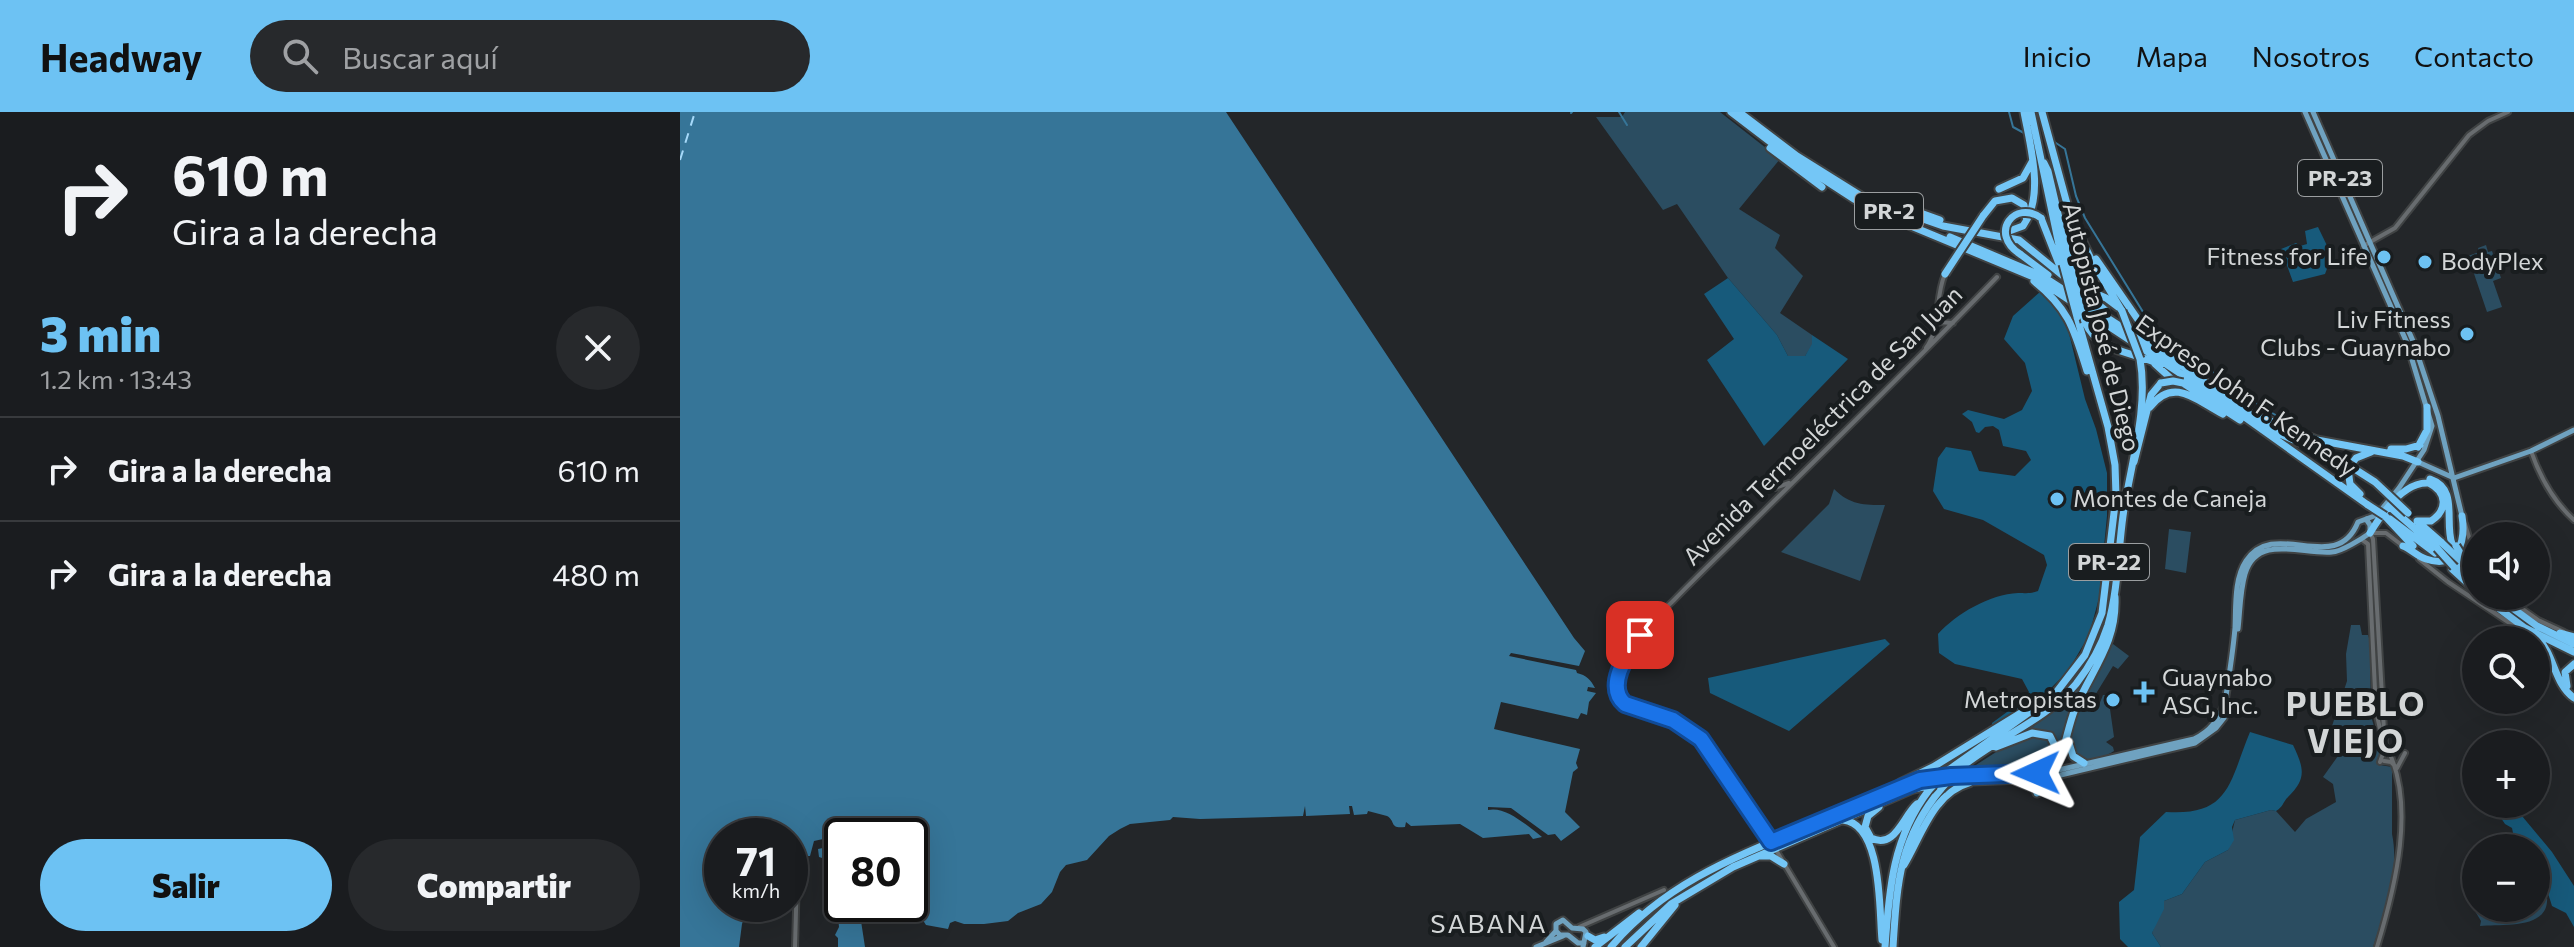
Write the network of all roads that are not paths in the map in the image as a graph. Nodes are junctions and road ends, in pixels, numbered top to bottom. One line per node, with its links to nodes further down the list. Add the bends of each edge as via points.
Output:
1 (1731, 112): 10 (highway, Expreso John F. Kennedy / PR-2)
2 (1739, 112): 14 (highway, Expreso John F. Kennedy / PR-2)
3 (2024, 112): 9 (highway)
4 (2031, 112): 9 (highway)
5 (2042, 112): 20 (highway, Autopista José de Diego / PR-22, via 2066,206)
6 (2305, 112): 19 (main road, PR-23)
7 (2313, 112): 19 (main road, PR-23)
8 (2508, 112): 19 (street, via 2469,135 2395,228)
9 (2030, 126): 11 (highway)
10 (1755, 131): 12 (highway); 22 (highway, Expreso John F. Kennedy / PR-2, via 1862,203)
11 (2035, 148): 13 (highway); 13 (highway, via 2027,175 1999,189 2025,184); 21 (highway, Autopista José de Diego / PR-22)
12 (1822, 187)
13 (2033, 195): 16 (highway)
14 (1877, 206): 17 (highway); 26 (highway, Expreso John F. Kennedy / PR-2)
15 (1915, 211): 17 (highway)
16 (2019, 229): 18 (highway); 23 (highway, bridge, via 2026,210 2017,199 1998,199)
17 (1964, 230): 18 (highway)
18 (1994, 234): 25 (highway, via 2023,242)
19 (2367, 244): 36 (main road, PR-23); 48 (main road, PR-23, via 2413,341)
20 (2085, 248): 27 (highway, Autopista José de Diego / PR-22); 34 (highway, via 2141,324)
21 (2063, 263): 26 (highway, bridge, via 2041,218 2028,212 2009,221 2006,240); 28 (highway, bridge); 28 (highway, Autopista José de Diego / PR-22, bridge)
22 (2019, 270): 38 (highway, via 2066,313); 40 (highway, Expreso John F. Kennedy / PR-2)
23 (1945, 274): 29 (street)
24 (1997, 277): 30 (street, Avenida Termoeléctrica de San Juan)
25 (2066, 280): 27 (highway); 31 (highway)
26 (2054, 283): 31 (highway, Expreso John F. Kennedy / PR-2)
27 (2122, 311): 47 (highway, Autopista José de Diego / PR-22, bridge, via 2140,359 2141,397)
28 (2081, 320): 33 (highway, via 2103,344); 38 (highway, Autopista José de Diego / PR-22)
29 (1937, 322): 30 (street); 32 (street, via 1935,336)
30 (1953, 323): 32 (street, Avenida Termoeléctrica de San Juan)
31 (2118, 324): 34 (highway, Expreso John F. Kennedy / PR-2)
32 (1919, 356): 49 (street, Avenida Termoeléctrica de San Juan)
33 (2151, 360): 37 (highway, via 2173,382 2224,415 2174,392 2159,397); 40 (highway)
34 (2182, 366): 35 (highway, Expreso John F. Kennedy / PR-2)
35 (2234, 403): 41 (highway, via 2288,431); 57 (highway, Expreso John F. Kennedy / PR-2, bridge, via 2286,438 2339,459 2375,482)
36 (2427, 407): 42 (highway, via 2427,430); 46 (main road, PR-23, via 2432,432)
37 (2147, 412): 40 (highway, bridge, via 2161,383 2173,381); 47 (highway)
38 (2108, 427): 80 (highway, Autopista José de Diego / PR-22, via 2116,496 2105,600 2085,655)
39 (2574, 430): 43 (main road)
40 (2263, 432): 51 (highway, Expreso John F. Kennedy / PR-2)
41 (2331, 443): 42 (highway, via 2398,450); 44 (highway)
42 (2420, 445): 45 (highway)
43 (2531, 451): 48 (main road); 56 (street, via 2556,501)
44 (2390, 453): 45 (highway); 51 (highway, via 2370,452 2353,460 2348,476)
45 (2403, 456): 46 (highway)
46 (2418, 462): 48 (main road); 52 (main road, PR-23)
47 (2130, 471): 67 (highway, Autopista José de Diego / PR-22)
48 (2454, 478): 54 (main road)
49 (1795, 481): 50 (street, via 1775,488); 100 (street, Avenida Termoeléctrica de San Juan, via 1640,635 1628,653 1616,694 1625,704 1673,720 1701,739)
50 (1754, 487)
51 (2354, 492): 62 (highway, Expreso John F. Kennedy / PR-2, bridge)
52 (2394, 495): 55 (main road, PR-23, via 2377,515); 63 (highway, via 2417,479 2443,486)
53 (2390, 507): 57 (highway, via 2414,485 2434,485 2443,496 2442,511 2431,521); 59 (highway); 62 (highway)
54 (2462, 516): 58 (street); 62 (highway, via 2461,547 2453,556)
55 (2364, 519): 59 (main road); 86 (main road, via 2353,536 2337,545 2271,544 2247,559 2239,583 2225,702 2210,729 2194,739)
56 (2574, 520)
57 (2417, 521): 62 (highway, Expreso John F. Kennedy)
58 (2464, 522)
59 (2370, 533): 60 (main road); 61 (street, via 2386,533); 83 (street)
60 (2359, 538): 83 (street, via 2368,544 2376,711); 90 (main road, via 2337,552 2277,548 2253,560 2245,575 2228,704 2209,735 2188,746)
61 (2403, 546): 62 (highway, via 2424,558)
62 (2436, 553): 63 (highway, bridge); 74 (street)
63 (2456, 560): 64 (highway); 65 (highway); 66 (highway)
64 (2462, 563)
65 (2462, 566)
66 (2462, 569)
67 (2115, 597): 82 (highway, via 2113,629); 84 (highway, Autopista José de Diego / PR-22, via 2102,642 2075,685 2054,706)
68 (2500, 610): 73 (highway)
69 (2509, 610): 77 (highway)
70 (2515, 610): 77 (highway)
71 (2522, 610): 72 (street)
72 (2524, 612): 75 (highway, via 2545,627)
73 (2520, 626)
74 (2521, 626)
75 (2574, 636)
76 (2550, 642): 77 (highway)
77 (2574, 648)
78 (2550, 655): 81 (highway, via 2564,689)
79 (2574, 664): 81 (highway, via 2564,679)
80 (2062, 685): 95 (highway, Autopista José de Diego / PR-22, bridge, via 2043,705 1963,757); 96 (highway)
81 (2574, 696)
82 (2069, 733): 86 (highway, via 2072,754); 88 (highway)
83 (2384, 741): 87 (street); 87 (street, via 2382,761)
84 (1987, 750): 89 (highway, via 2035,732 2047,734 2056,744 2048,764); 103 (highway, Autopista José de Diego / PR-22, bridge, via 1958,770 1914,827)
85 (2405, 753): 87 (street)
86 (2084, 763): 88 (main road)
87 (2397, 768): 124 (street, via 2401,823 2396,884)
88 (2054, 771): 89 (highway); 90 (highway)
89 (1993, 774): 96 (highway, via 1927,779)
90 (2047, 778): 91 (highway)
91 (2027, 779): 92 (highway); 93 (highway)
92 (2006, 780): 94 (highway, via 1935,783); 103 (highway, via 1964,784 1946,795)
93 (2037, 793)
94 (1889, 799): 95 (highway, via 1866,820 1867,832 1877,841 1891,838); 97 (highway)
95 (1922, 800): 122 (highway, Autopista José de Diego / PR-22, via 1896,853)
96 (1869, 801): 97 (highway); 100 (highway)
97 (1858, 813): 98 (highway); 99 (highway)
98 (1841, 820): 99 (highway, via 1853,822); 100 (highway)
99 (1862, 832): 122 (highway, via 1879,880)
100 (1773, 845): 101 (highway); 102 (street); 104 (highway, via 1726,861)
101 (1757, 856): 102 (highway); 105 (highway)
102 (1784, 864): 121 (street)
103 (1899, 874): 123 (highway, Autopista José de Diego / PR-22)
104 (1665, 894): 106 (street); 108 (highway); 118 (highway)
105 (1684, 894): 119 (highway); 120 (highway)
106 (1594, 921): 109 (street); 112 (street)
107 (796, 922): 115 (street)
108 (1619, 928): 112 (highway, via 1600,940); 117 (highway)
109 (1576, 929): 110 (main road, via 1563,920); 112 (main road, via 1583,929)
110 (1556, 931): 111 (main road); 113 (main road)
111 (1563, 936): 113 (main road); 114 (main road)
112 (1585, 939): 114 (main road)
113 (1546, 942): 116 (main road)
114 (1576, 944)
115 (795, 947)
116 (1536, 947)
117 (1595, 947)
118 (1611, 947)
119 (1625, 947)
120 (1641, 947)
121 (1834, 947)
122 (1884, 947)
123 (1893, 947)
124 (2377, 947)

